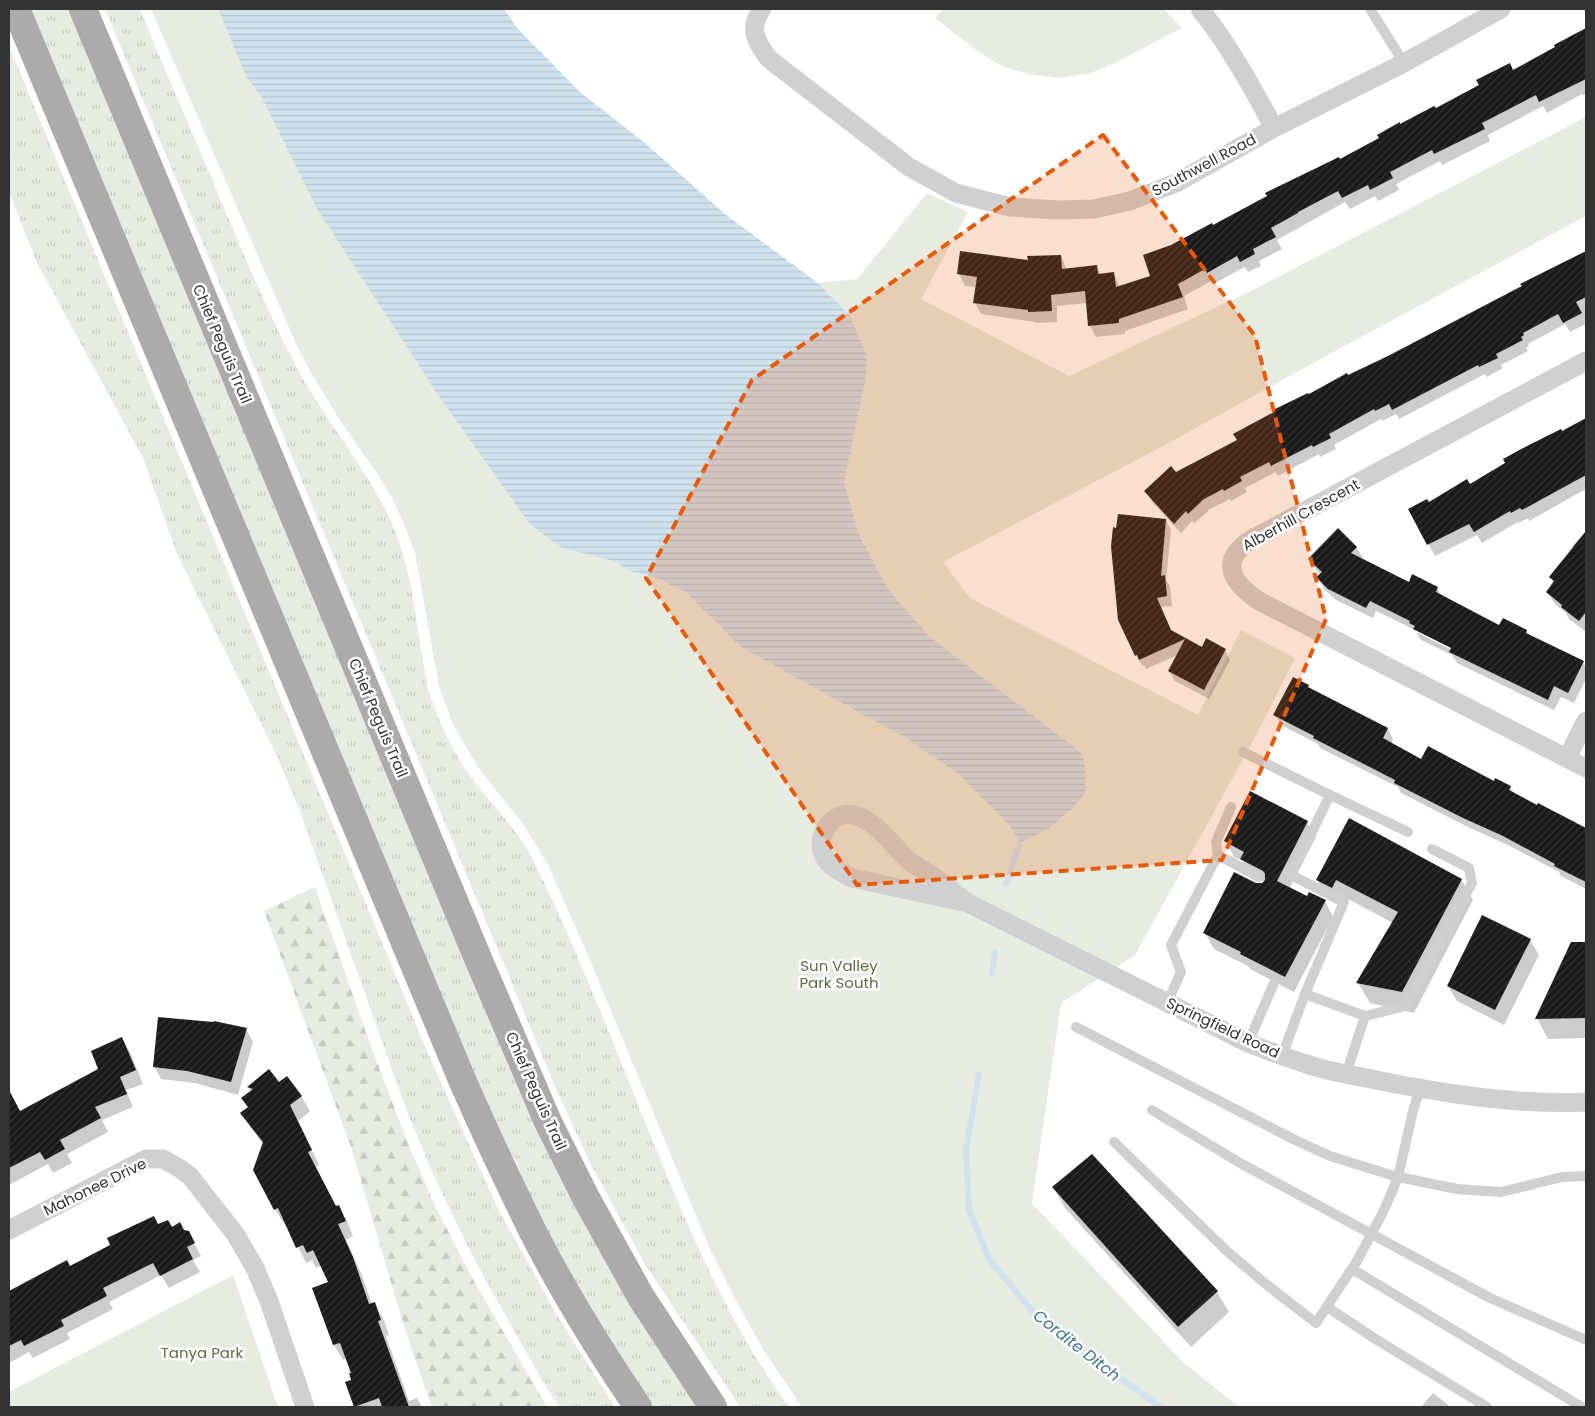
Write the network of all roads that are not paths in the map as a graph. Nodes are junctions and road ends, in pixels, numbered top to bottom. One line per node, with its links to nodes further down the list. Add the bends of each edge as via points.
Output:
1 (16, 9): 41 (main road, via 463,1082 533,1232 572,1302)
2 (83, 9): 42 (main road, Chief Peguis Trail, via 548,1122 641,1297)
3 (762, 9): 8 (street, Southwell Road, via 754,26 758,45 769,59 909,167 956,193 1010,207 1094,209 1130,202 1176,183)
4 (1200, 9): 8 (street, via 1213,25)
5 (1370, 9): 7 (lane)
6 (1501, 9): 7 (street, Southwell Road)
7 (1404, 63): 8 (street, Southwell Road)
8 (1274, 128)
9 (1586, 361): 12 (street, Alberhill Crescent, via 1252,539 1240,546 1233,555 1231,566 1234,579 1244,592 1259,601)
10 (1586, 721): 12 (street)
11 (1243, 752): 14 (lane)
12 (1567, 758): 13 (street, Alberhill Crescent)
13 (1586, 768)
14 (1330, 795): 16 (lane); 22 (lane, via 1290,875 1344,902)
15 (1230, 807): 18 (lane, via 1216,842)
16 (1408, 832)
17 (1432, 849): 24 (lane, via 1469,868 1472,883 1406,1006)
18 (1218, 855): 19 (lane); 23 (lane, via 1171,945 1181,972)
19 (1259, 877)
20 (968, 903): 20 (street, Springfield Road, via 913,863 866,819 841,814 823,833 820,843 827,862 852,878); 23 (street, Springfield Road)
21 (1274, 983): 26 (lane)
22 (1304, 994): 24 (lane); 27 (lane)
23 (1167, 1003): 26 (street, Springfield Road)
24 (1364, 1016): 28 (lane)
25 (1076, 1027): 34 (lane, via 1297,1141 1330,1156)
26 (1248, 1043): 27 (street, Springfield Road)
27 (1282, 1056): 28 (street, Springfield Road)
28 (1346, 1074): 29 (street, Springfield Road)
29 (1420, 1088): 30 (street, Springfield Road, via 1478,1097); 34 (lane)
30 (1586, 1102)
31 (1152, 1110): 36 (lane)
32 (1114, 1142): 38 (lane, via 1230,1253 1316,1323)
33 (1586, 1176): 34 (lane, via 1562,1177 1501,1192 1457,1189)
34 (1398, 1177): 36 (lane)
35 (9, 1230): 40 (street, Mahonee Drive, via 146,1159 163,1159 179,1168 190,1176 236,1235 255,1268)
36 (1371, 1235): 37 (lane); 39 (lane, via 1490,1298)
37 (1352, 1269): 38 (lane); 44 (lane)
38 (1327, 1307): 43 (lane)
39 (1586, 1340)
40 (305, 1407)
41 (638, 1407)
42 (713, 1407)
43 (1487, 1407)
44 (1580, 1407)

